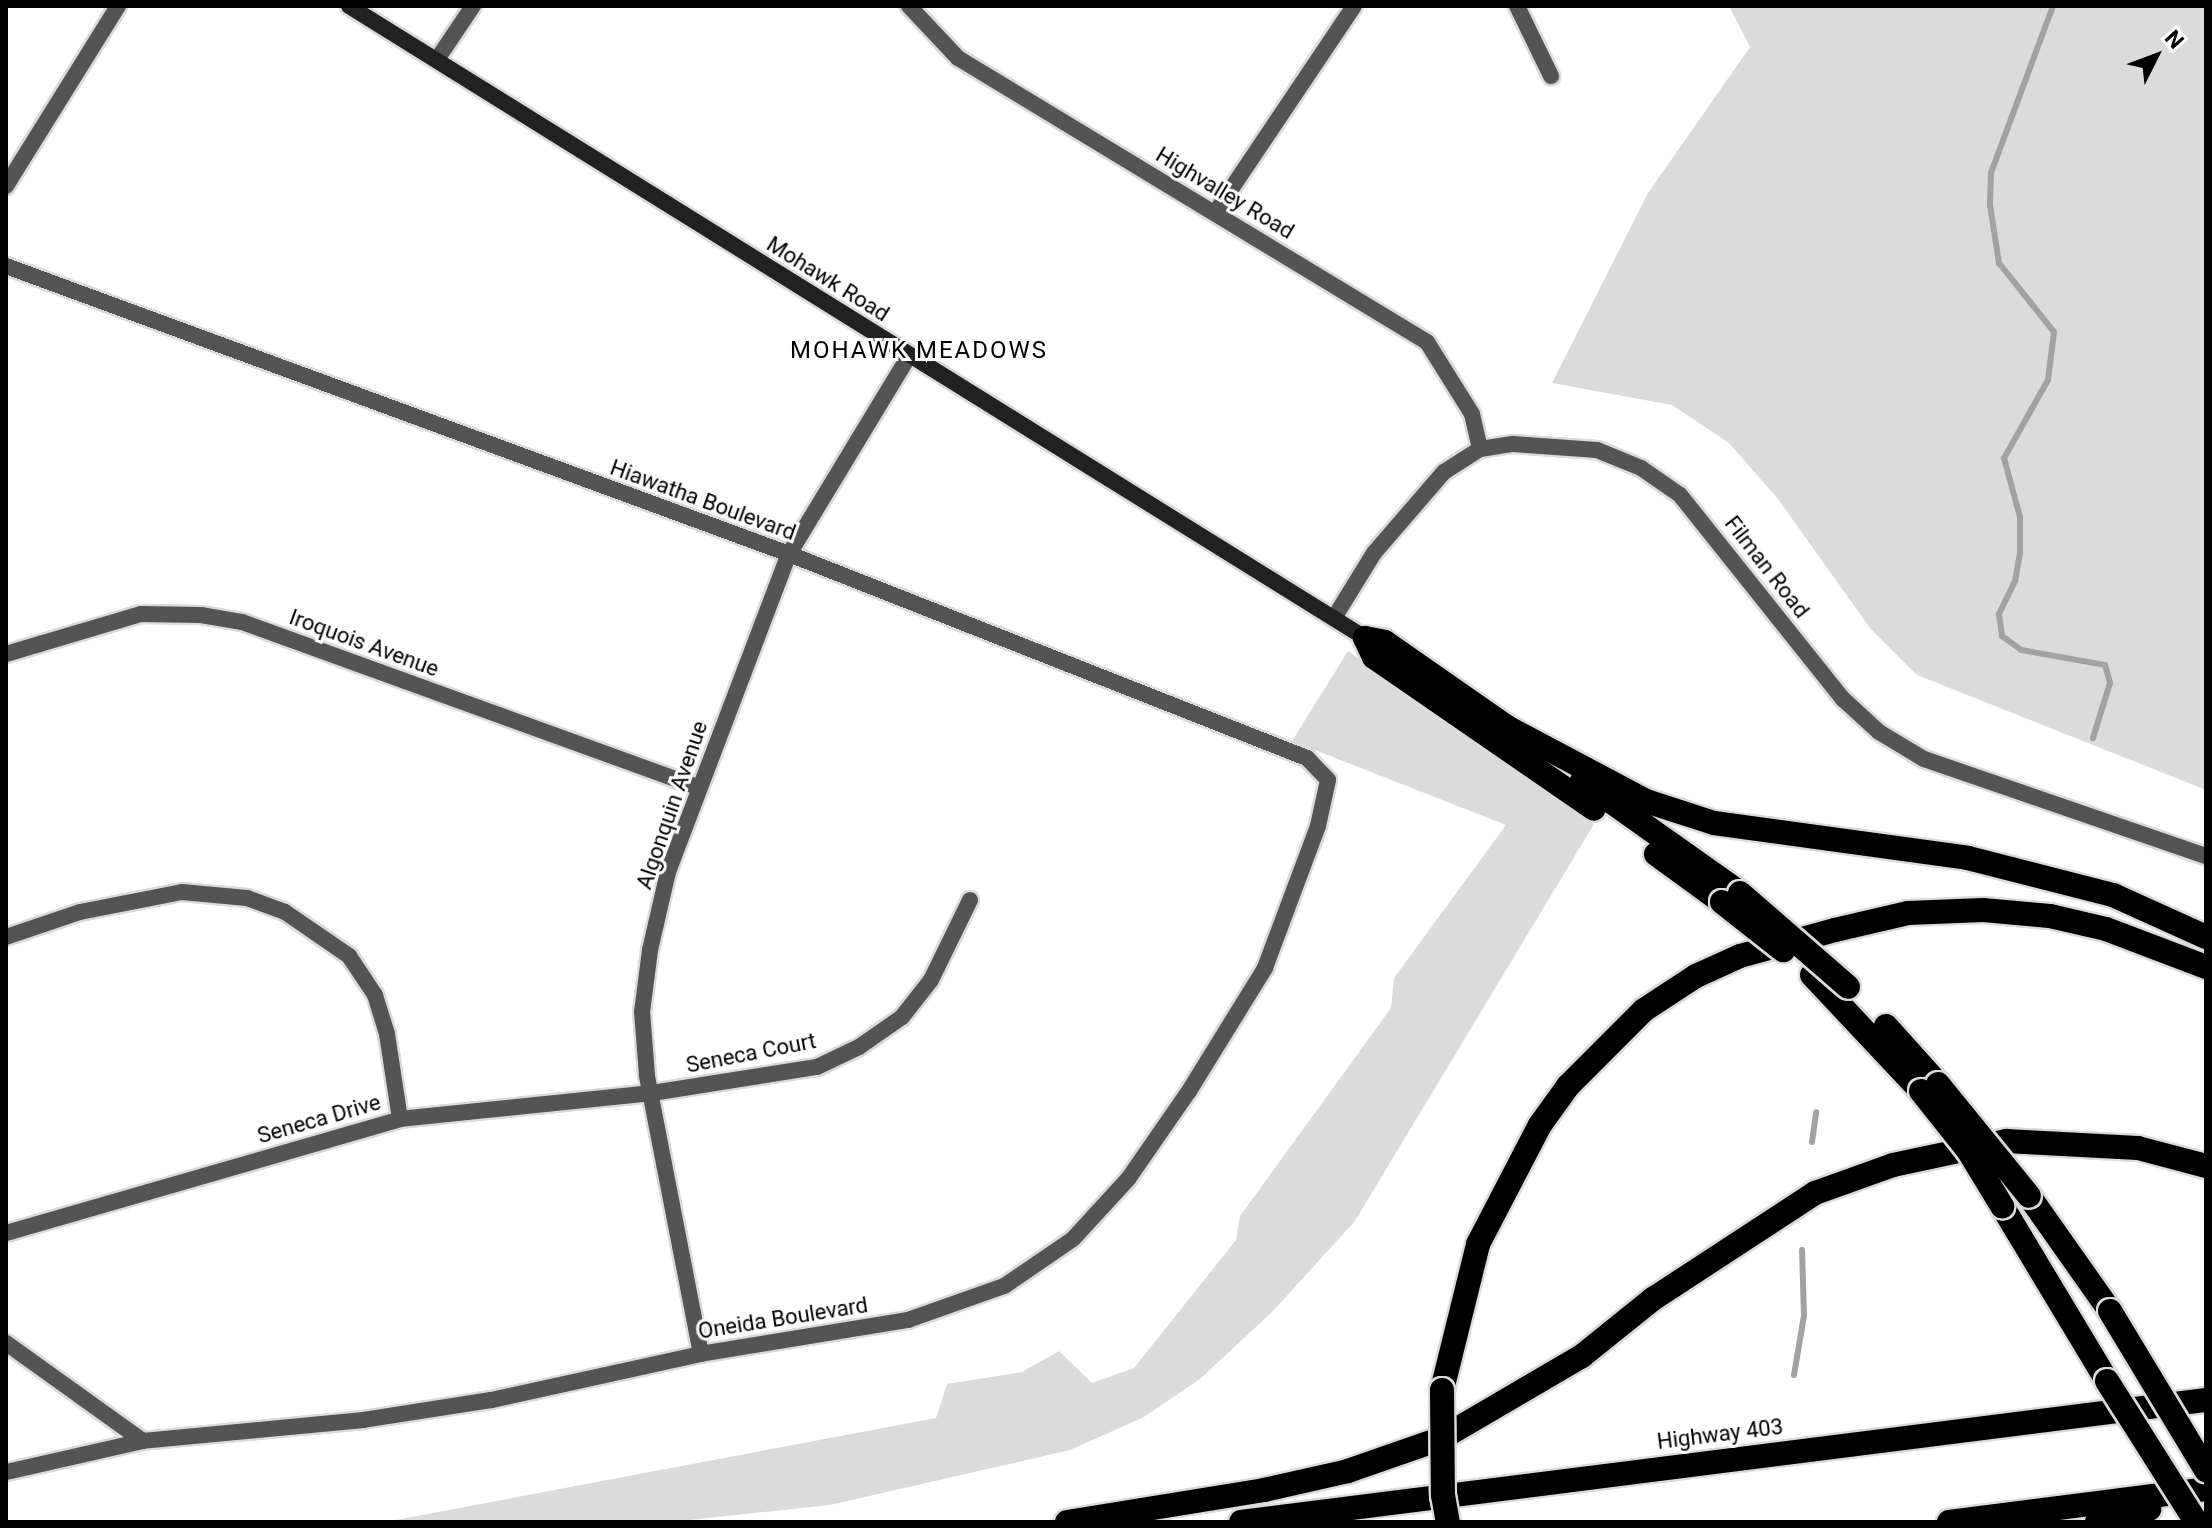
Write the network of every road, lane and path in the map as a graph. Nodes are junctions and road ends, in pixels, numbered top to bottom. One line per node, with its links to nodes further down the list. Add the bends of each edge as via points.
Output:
1 (118, 6): 9 (street)
2 (349, 6): 7 (main road, Mohawk Road)
3 (473, 6): 7 (street)
4 (909, 6): 10 (street, Highvalley Road, via 958,58)
5 (1354, 6): 10 (street)
6 (1517, 6): 8 (street)
7 (438, 58): 12 (main road, Mohawk Road)
8 (1551, 76)
9 (6, 186)
10 (1215, 213): 13 (street, Highvalley Road, via 1427,342 1472,414)
11 (6, 266): 14 (street, Hiawatha Boulevard)
12 (909, 356): 14 (street, Algonquin Avenue); 15 (main road, Mohawk Road)
13 (1480, 449): 15 (street, Filman Road, via 1444,472 1411,504); 21 (street, Filman Road, via 1513,444 1597,450 1641,468 1680,495 1717,536 1843,699 1879,732 1924,759)
14 (789, 554): 19 (street, Algonquin Avenue); 20 (street, Hiawatha Boulevard, via 1307,758 1328,780)
15 (1334, 618): 16 (main road, Mohawk Road)
16 (1365, 638): 18 (highway, via 1385,642); 22 (highway, via 1374,657)
17 (6, 654): 19 (street, Iroquois Avenue, via 141,614 242,622)
18 (1505, 726): 22 (highway); 25 (highway, via 1646,801 1714,823 1968,858 2113,895)
19 (699, 787): 28 (street, Algonquin Avenue, via 668,872 650,950 642,1012)
20 (1318, 826): 33 (street, Oneida Boulevard, via 1265,968 1128,1179 1073,1239 1004,1286 908,1320)
21 (2206, 856)
22 (1731, 898): 27 (highway, bridge); 27 (highway, bridge, via 1848,987)
23 (970, 900): 28 (street, Seneca Court, via 931,980 902,1017 859,1047 817,1067)
24 (6, 937): 29 (street, via 80,912 182,892 247,898 285,912 322,932 349,956 375,995 387,1034)
25 (2206, 937)
26 (2206, 967): 41 (highway, bridge, via 2106,929 2050,916 1983,910 1908,913 1740,956 1696,976 1644,1010 1568,1086 1540,1125 1478,1244 1442,1390)
27 (1930, 1088): 34 (highway, bridge); 38 (highway, bridge, via 2029,1196 2110,1311)
28 (652, 1093): 29 (street, Seneca Drive); 33 (street, Algonquin Avenue)
29 (400, 1119): 31 (street, Seneca Drive)
30 (2206, 1166): 39 (highway, via 2138,1148 2006,1141 1893,1165 1815,1193 1653,1299 1582,1356 1440,1439 1348,1471 1264,1490)
31 (6, 1233)
32 (6, 1343): 36 (street)
33 (701, 1354): 36 (street, Oneida Boulevard, via 491,1400 364,1420)
34 (2107, 1381): 44 (highway, bridge); 45 (highway, bridge)
35 (2206, 1400): 40 (highway, Highway 403)
36 (143, 1441): 37 (street, Oneida Boulevard)
37 (6, 1472)
38 (2204, 1483): 42 (highway); 43 (highway)
39 (1067, 1522)
40 (1241, 1522)
41 (1448, 1522)
42 (1949, 1522)
43 (2097, 1522)
44 (2179, 1522)
45 (2196, 1522)

